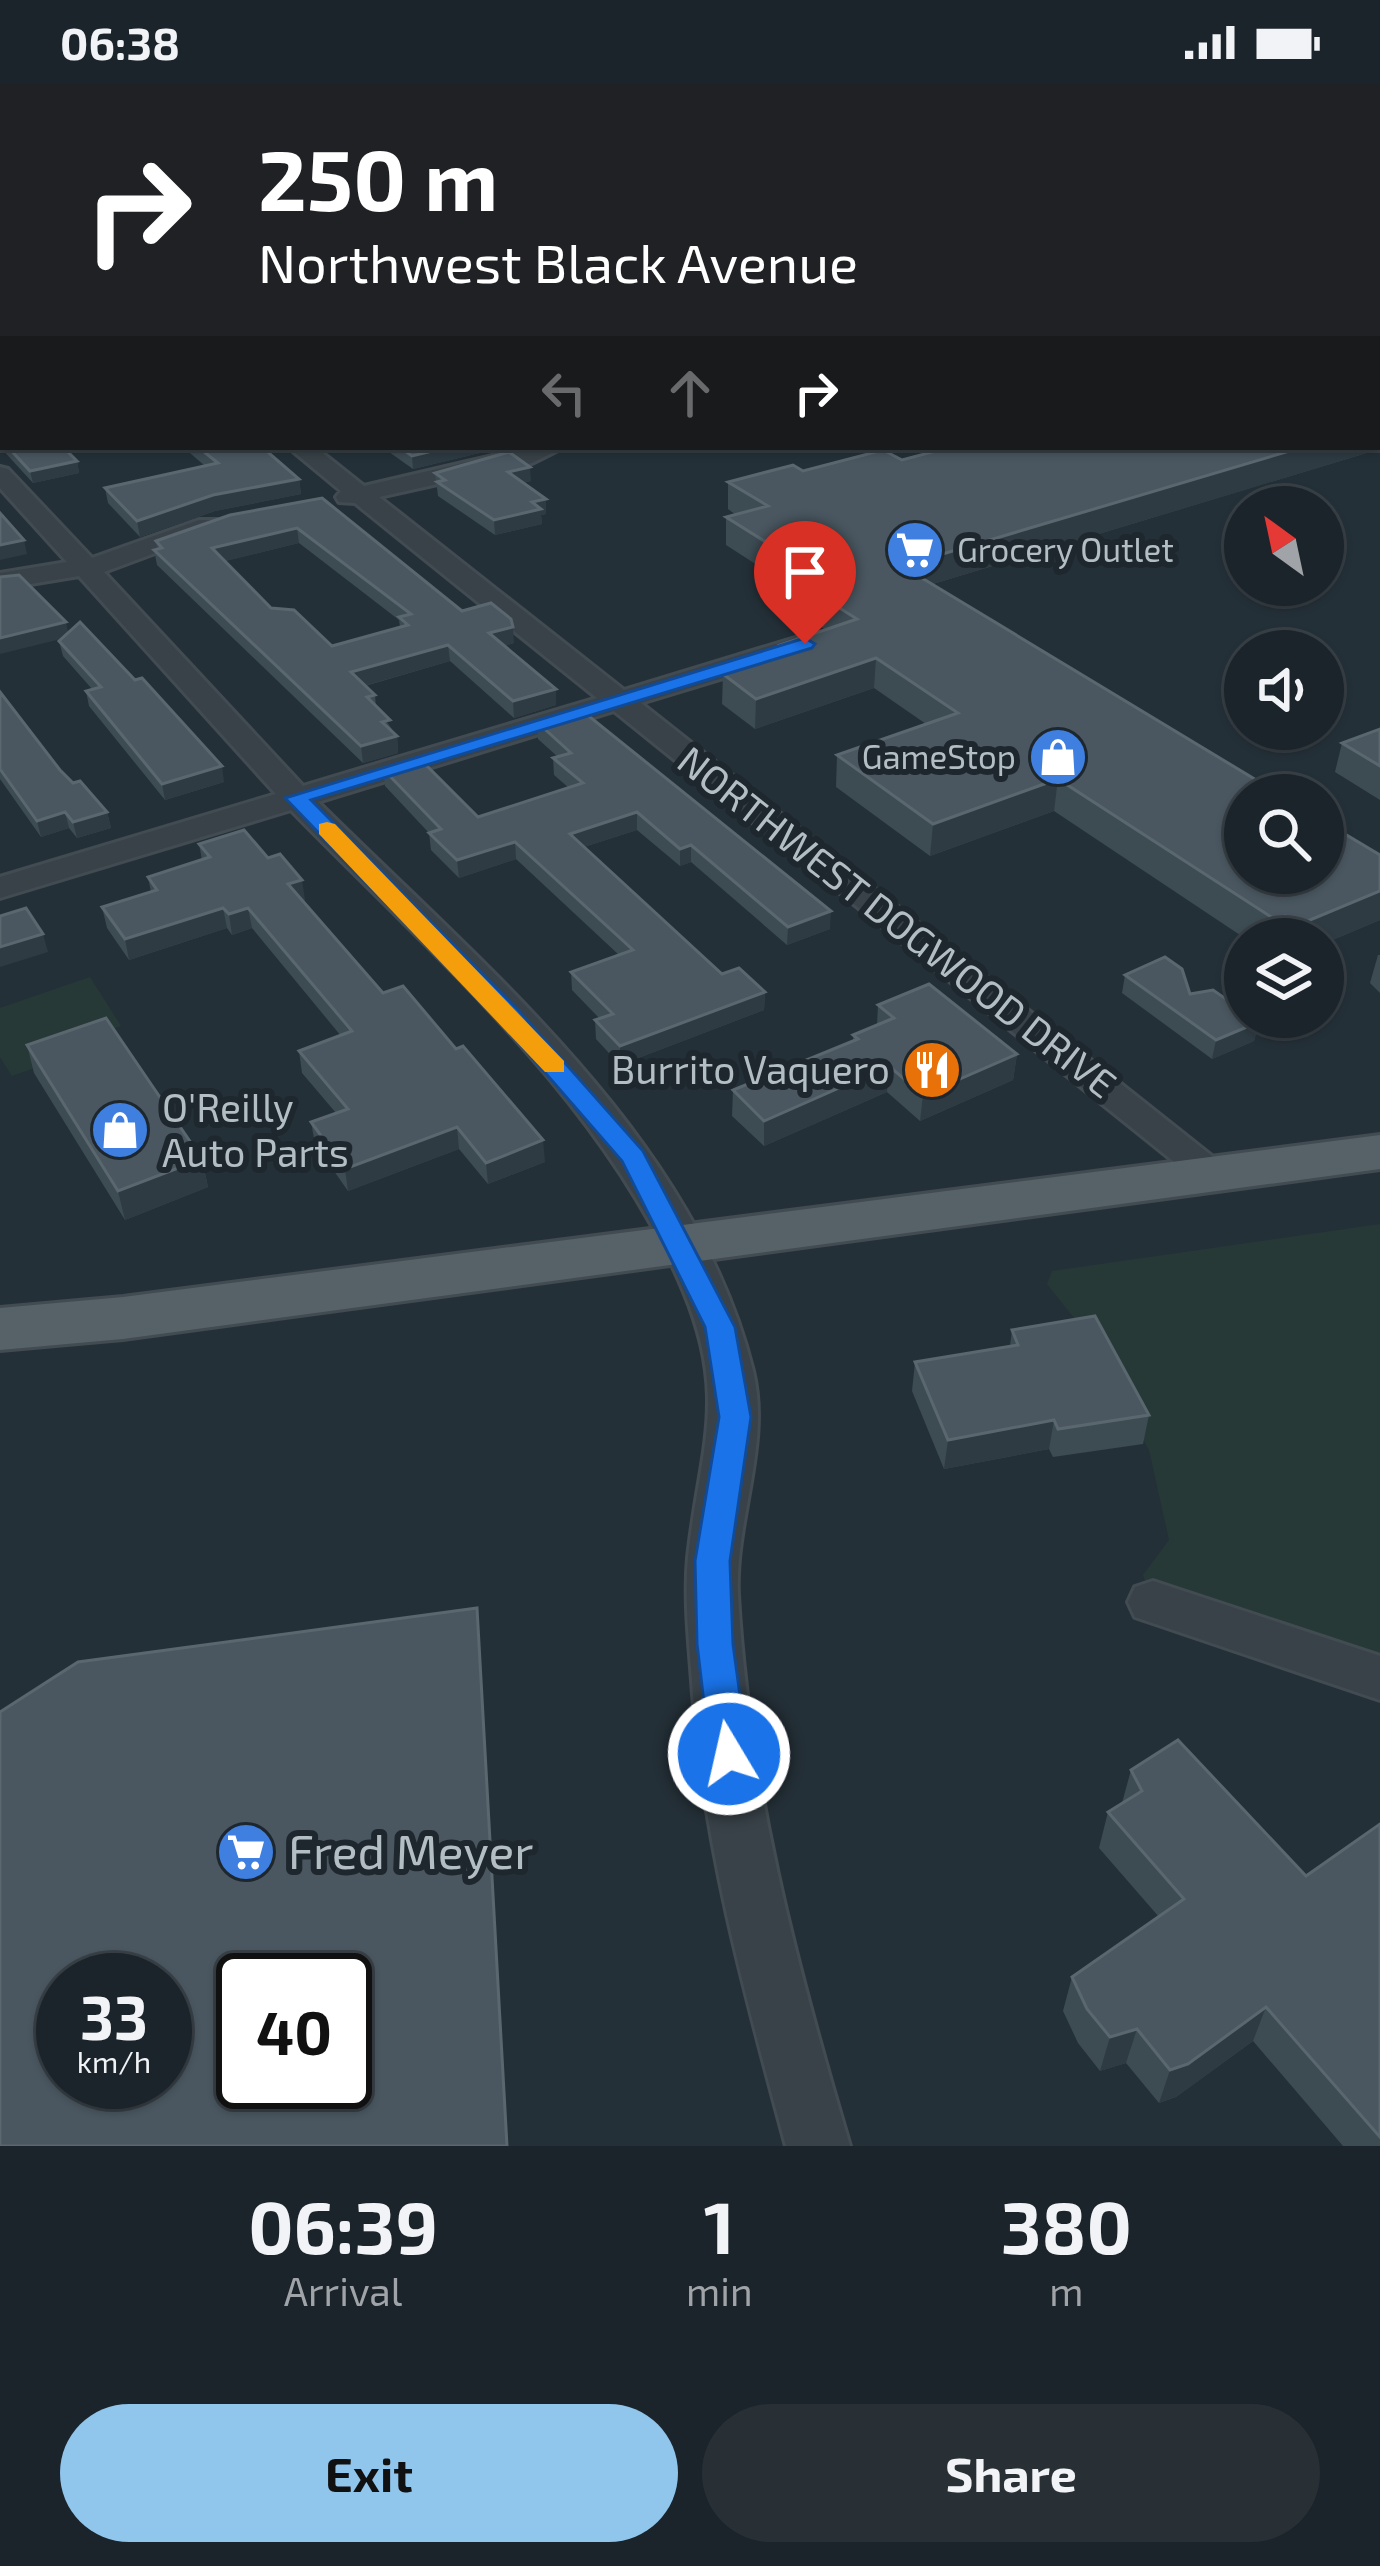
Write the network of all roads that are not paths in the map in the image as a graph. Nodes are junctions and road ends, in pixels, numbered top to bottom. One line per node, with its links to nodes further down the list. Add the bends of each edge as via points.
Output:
1 (304, 450): 4 (street, NORTHWEST DOGWOOD DRIVE)
2 (540, 450): 4 (street)
3 (0, 474): 7 (street)
4 (362, 494): 5 (street); 10 (street, NORTHWEST DOGWOOD DRIVE)
5 (317, 502)
6 (243, 516): 7 (street)
7 (82, 567): 8 (street); 11 (street)
8 (0, 581)
9 (805, 644): 10 (street)
10 (618, 700): 11 (street); 14 (street, NORTHWEST DOGWOOD DRIVE)
11 (296, 798): 12 (street); 15 (street, via 634,1157)
12 (0, 887)
13 (1380, 1152): 14 (main road)
14 (1212, 1172): 15 (main road)
15 (679, 1243): 16 (main road); 19 (street, via 720,1327 732,1376 734,1428 713,1561 722,1712 775,1995)
16 (0, 1329)
17 (1154, 1602): 18 (street)
18 (1380, 1678)
19 (818, 2146)

